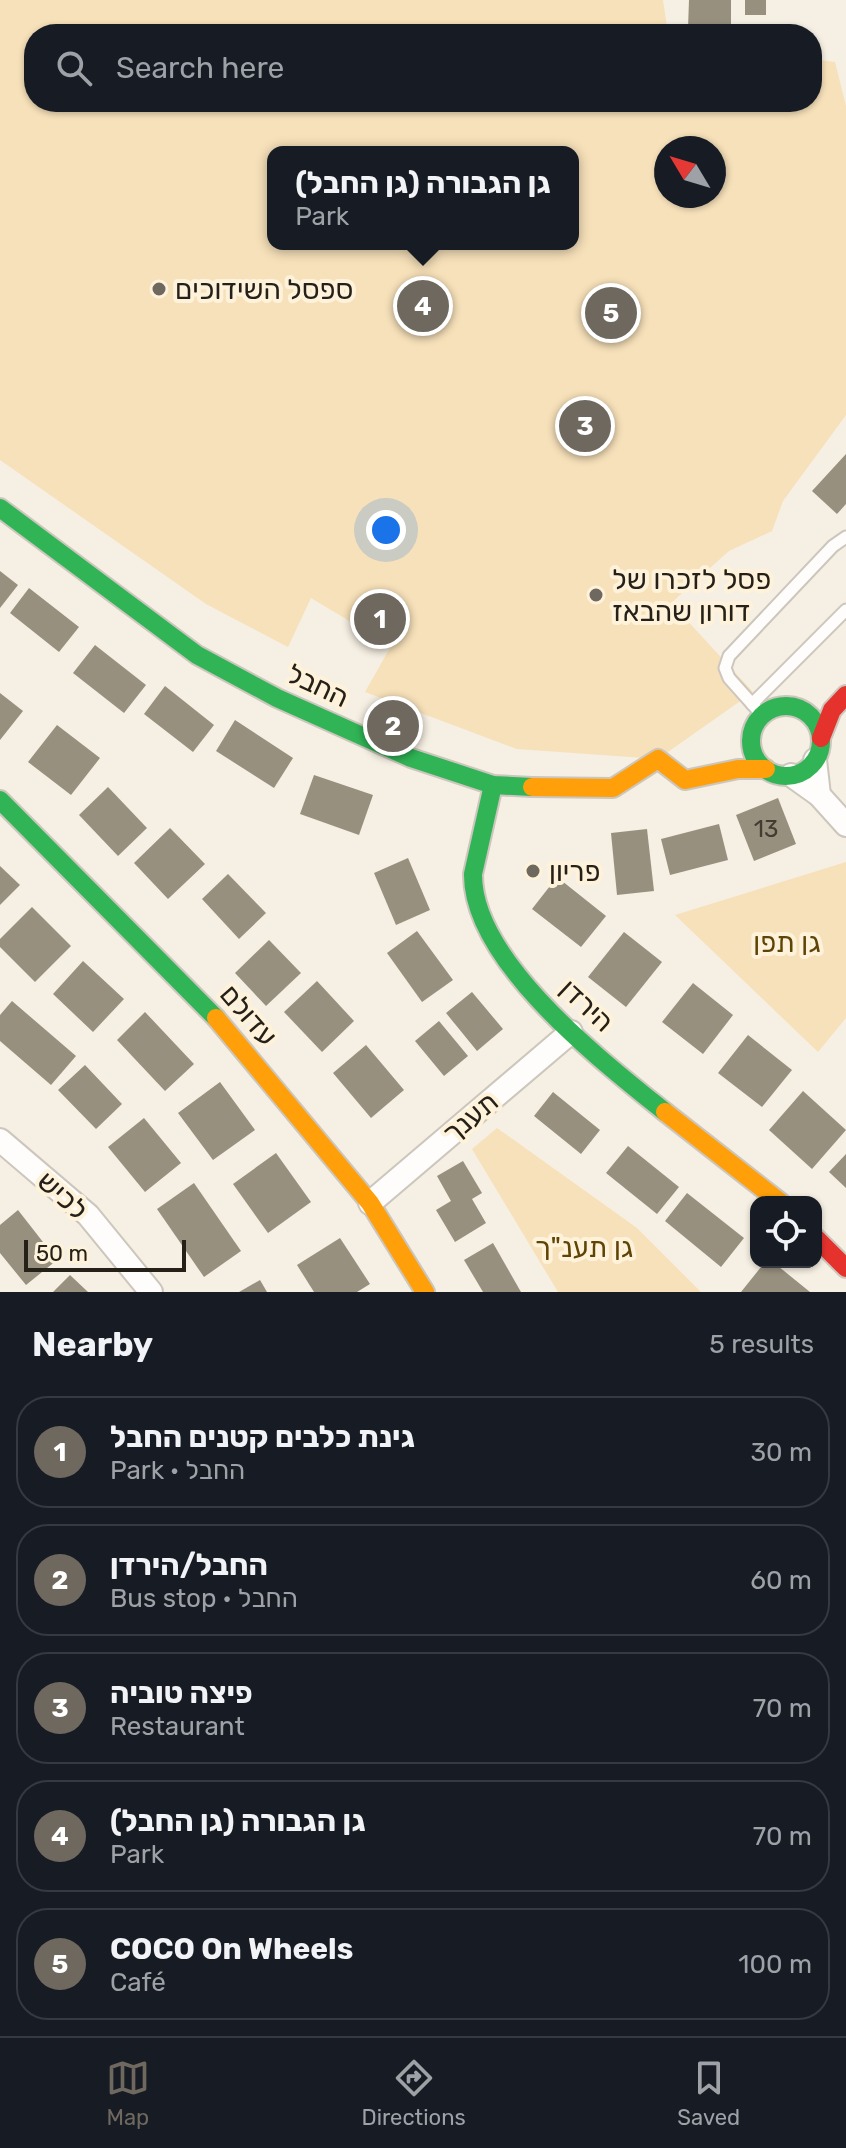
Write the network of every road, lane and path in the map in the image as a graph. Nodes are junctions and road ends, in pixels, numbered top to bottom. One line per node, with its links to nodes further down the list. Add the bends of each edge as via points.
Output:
1 (0, 508): 13 (street, החבל, via 197,655 277,698 411,758)
2 (846, 537): 5 (lane, via 729,656 729,678)
3 (846, 610): 5 (lane)
4 (846, 695): 6 (street)
5 (757, 710): 7 (street, via 782,706); 8 (street)
6 (832, 710): 7 (street); 9 (street)
7 (804, 711): 9 (street, via 812,718)
8 (751, 748): 10 (street); 11 (street)
9 (818, 749): 12 (street, via 807,768); 14 (street)
10 (738, 769): 11 (street, החבל); 13 (street, החבל, via 685,780 658,759 613,788)
11 (766, 769): 12 (street)
12 (791, 775): 14 (street)
13 (493, 785): 17 (street, הירדן, via 473,887 479,913 520,979)
14 (819, 795): 16 (street)
15 (0, 800): 20 (street, עדולם, via 212,1013)
16 (846, 825)
17 (571, 1032): 19 (street, הירדן); 20 (street, תענך)
18 (0, 1140): 23 (street, לכיש, via 88,1215)
19 (773, 1196)
20 (370, 1203): 24 (street, עדולם)
21 (822, 1244): 22 (street)
22 (846, 1268)
23 (151, 1292)
24 (425, 1292)

